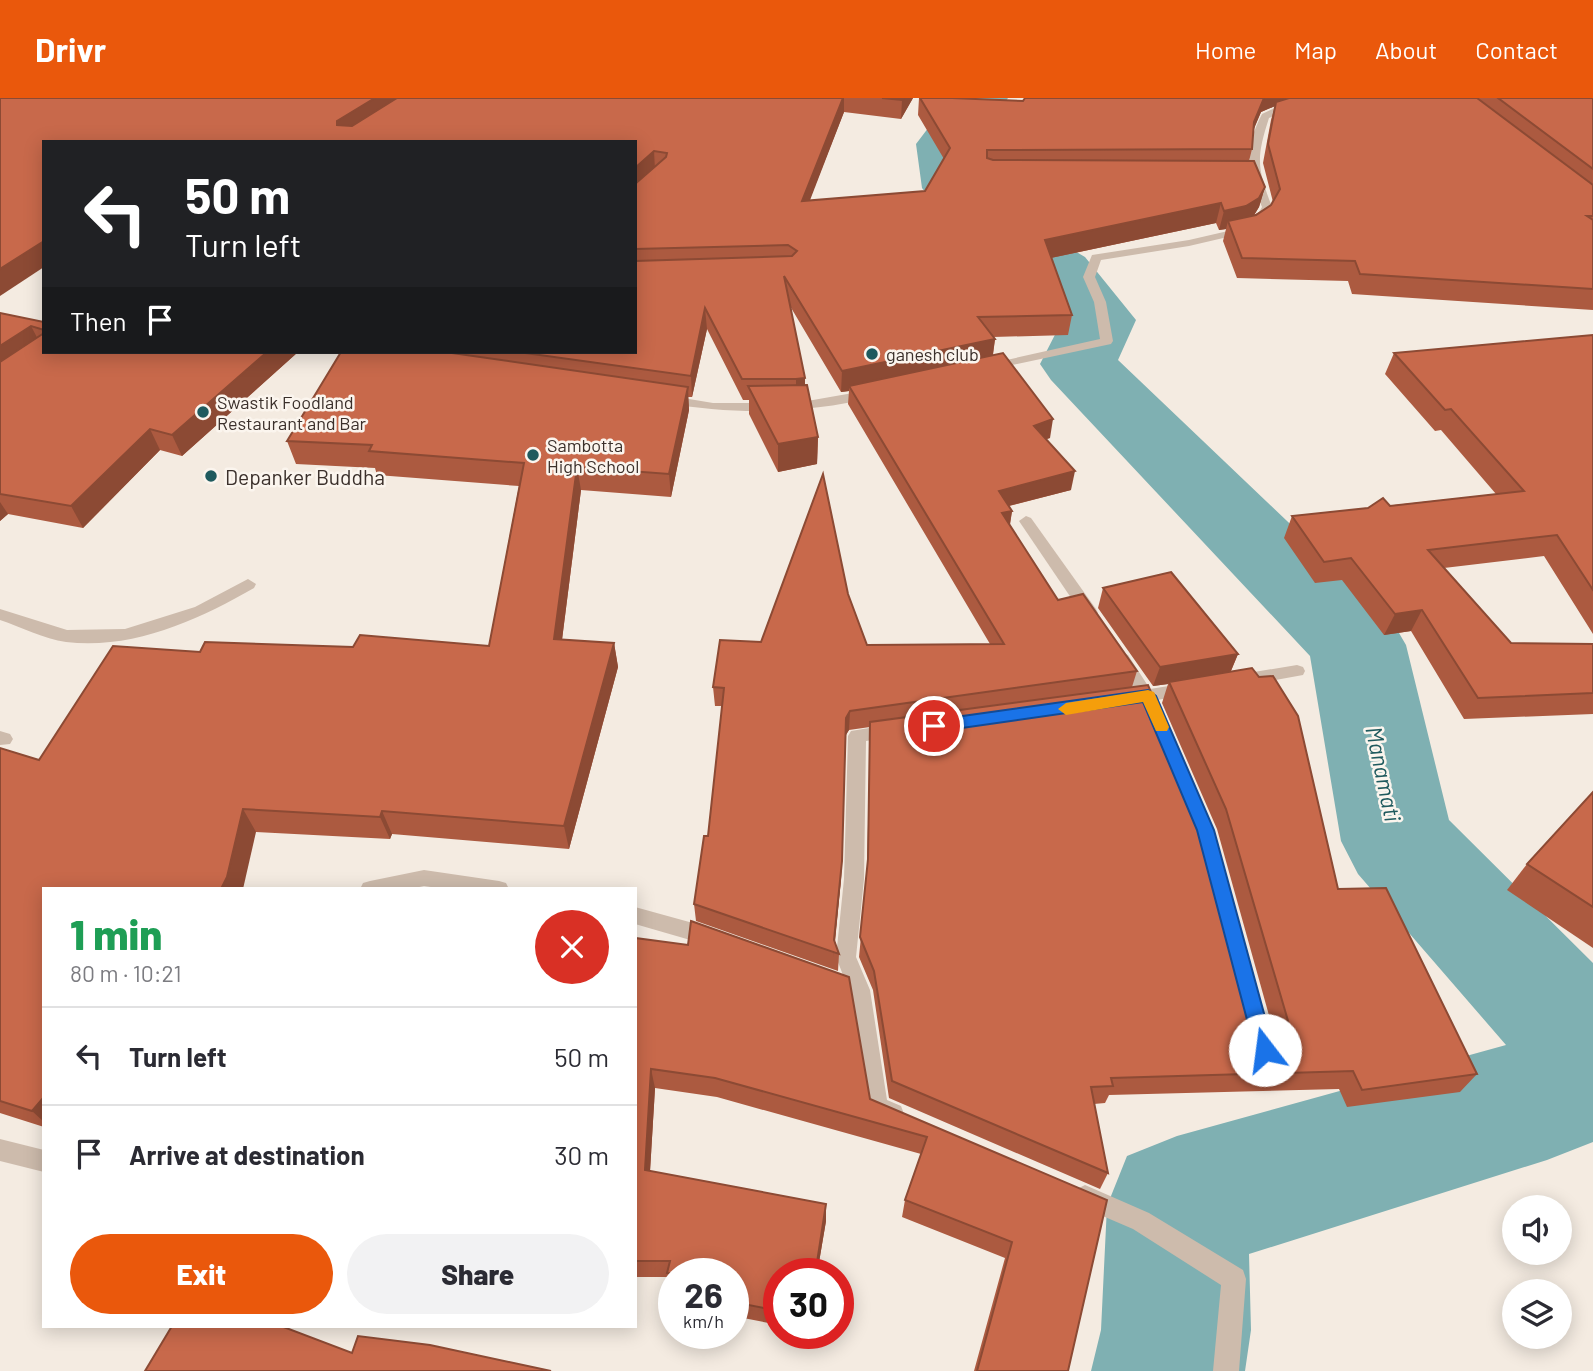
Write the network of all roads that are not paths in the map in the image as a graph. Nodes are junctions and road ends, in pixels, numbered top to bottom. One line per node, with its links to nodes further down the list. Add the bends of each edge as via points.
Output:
1 (1308, 105): 3 (street, via 1288,105 1265,116 1256,142)
2 (1240, 174): 3 (street)
3 (1254, 174): 4 (street, via 1267,207 1245,230 1096,257 1089,277 1108,341)
4 (972, 371)
5 (882, 391): 6 (street, via 796,407 713,407)
6 (645, 395)
7 (1026, 521): 11 (street)
8 (248, 584): 9 (street, via 201,611 127,635 66,636)
9 (0, 614)
10 (1297, 671): 11 (street)
11 (1148, 696): 12 (street); 13 (street)
12 (1112, 702)
13 (1158, 720)
14 (911, 729): 20 (street, via 857,736 854,867 845,957)
15 (380, 887): 16 (street, via 424,878)
16 (485, 887)
17 (637, 916): 18 (street)
18 (733, 944)
19 (809, 972): 20 (street)
20 (860, 990): 21 (street, via 877,1107)
21 (915, 1124)
22 (0, 1150): 23 (street)
23 (42, 1160)
24 (1066, 1189): 25 (street, via 1141,1221 1234,1279)
25 (1226, 1371)

